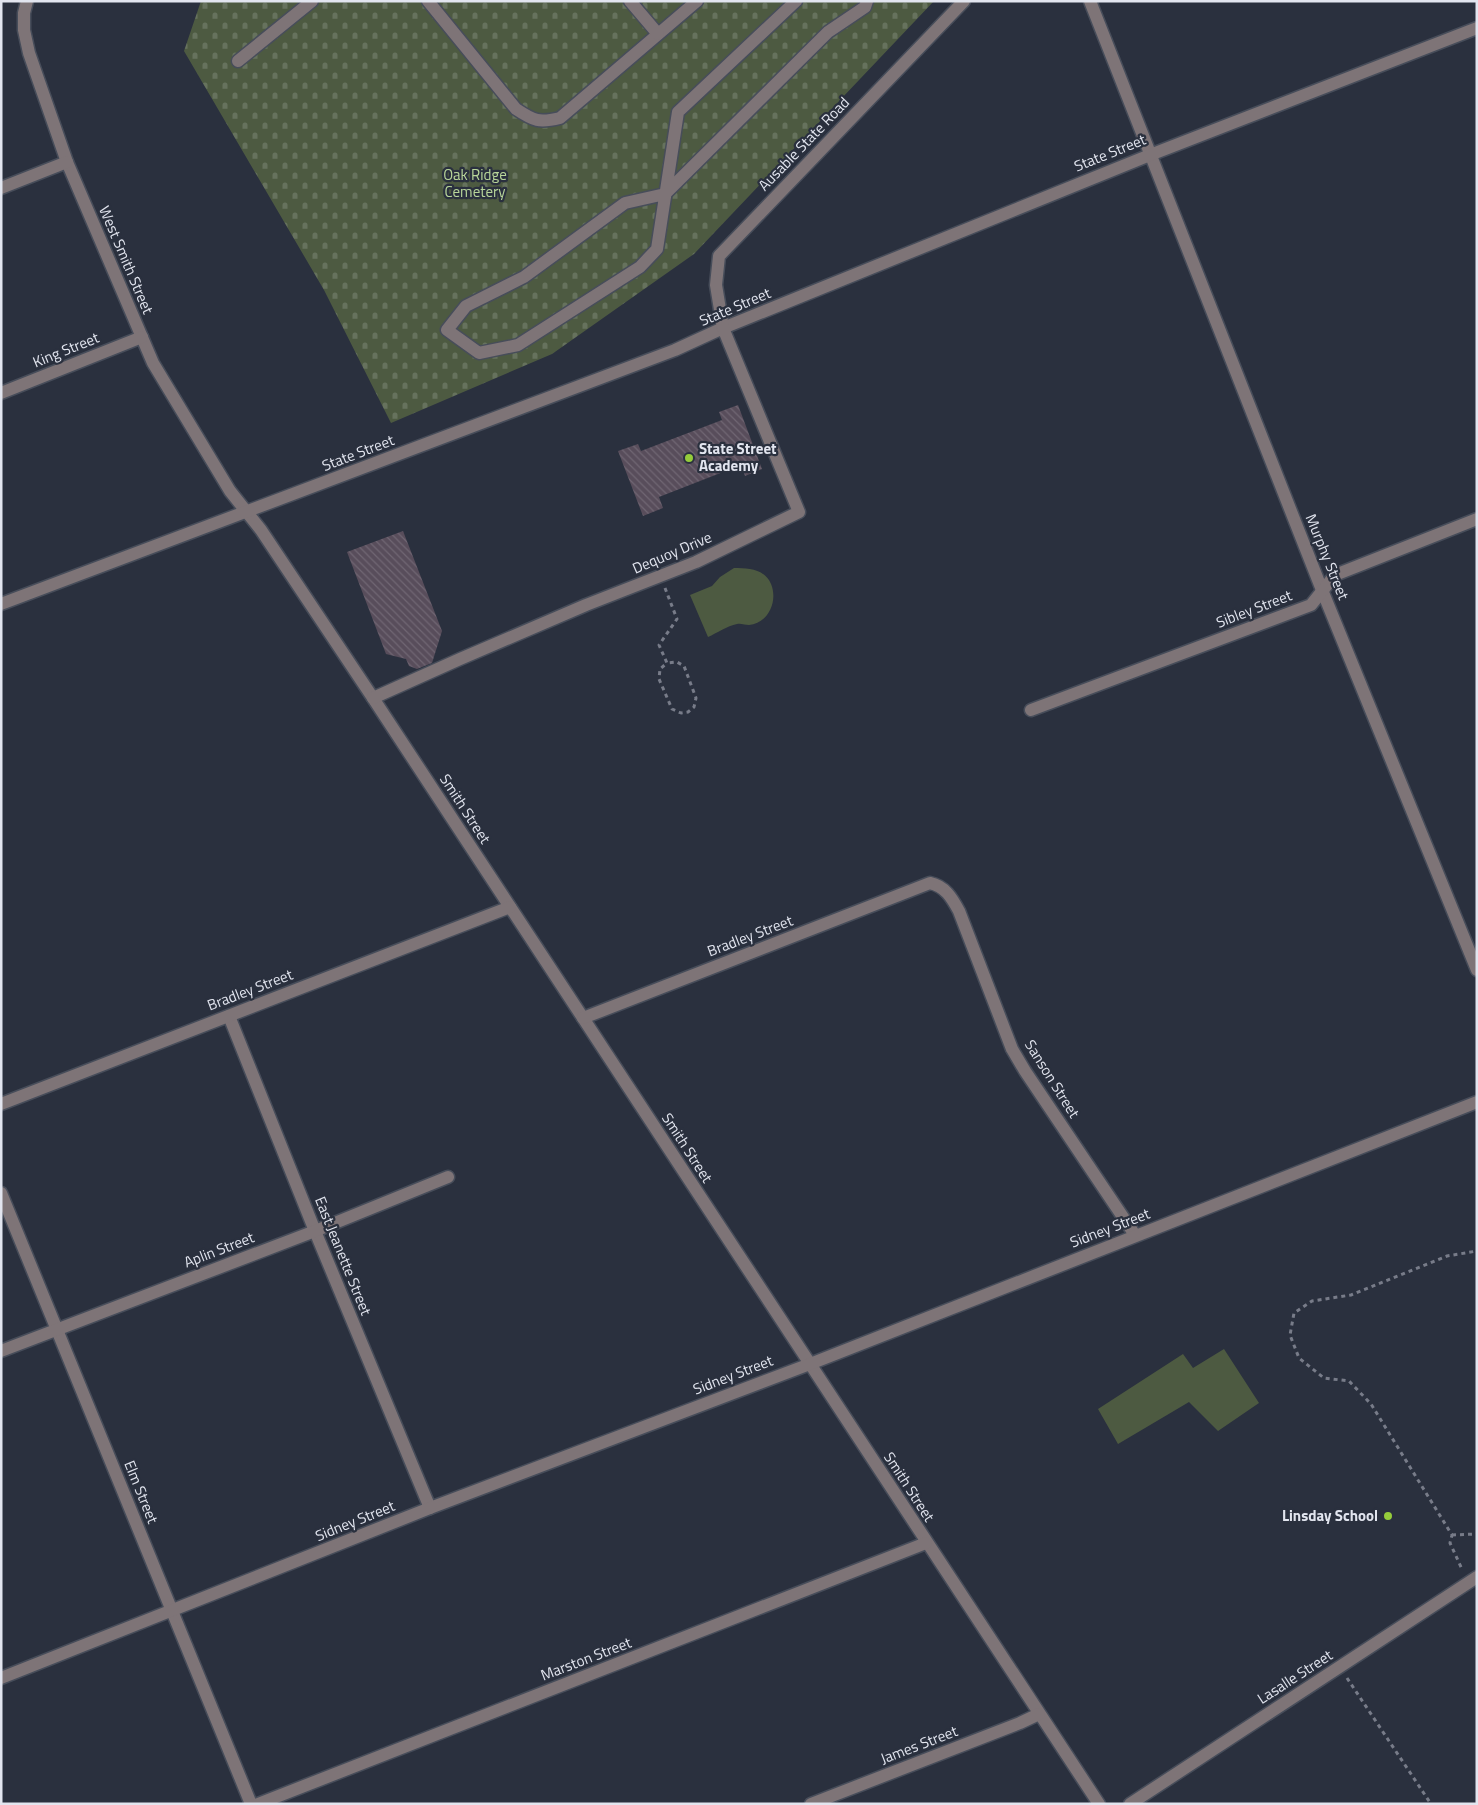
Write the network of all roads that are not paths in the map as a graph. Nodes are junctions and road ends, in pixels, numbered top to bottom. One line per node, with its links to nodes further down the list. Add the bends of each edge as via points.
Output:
1 (27, 1): 14 (street, West Smith Street, via 24,30 29,53)
2 (312, 1): 12 (street)
3 (428, 1): 11 (street, via 516,109 533,120 546,122 560,118)
4 (630, 1): 11 (street)
5 (696, 1): 11 (street)
6 (796, 1): 16 (street, via 678,112)
7 (867, 1): 16 (street, via 864,7 828,32)
8 (964, 1): 17 (street, Ausable State Road, via 719,256 716,285)
9 (1090, 1): 13 (street, Murphy Street)
10 (1477, 28): 13 (street, State Street)
11 (658, 34)
12 (238, 61)
13 (1150, 155): 17 (street, State Street); 22 (street, Murphy Street)
14 (67, 162): 15 (street); 18 (street, West Smith Street)
15 (1, 188)
16 (666, 194): 16 (street, via 625,203 524,277 466,306 448,330 479,353 518,345 640,267 657,249)
17 (723, 328): 20 (street, State Street, via 675,350); 24 (street, Dequoy Drive, via 799,512 696,562)
18 (142, 337): 19 (street, King Street); 20 (street, West Smith Street, via 153,363 230,491)
19 (1, 393)
20 (247, 511): 23 (street, State Street); 24 (street, Smith Street)
21 (1477, 520): 22 (street, Sibley Street, via 1335,576)
22 (1322, 590): 25 (street, Sibley Street, via 1311,604); 28 (street, Murphy Street)
23 (1, 604)
24 (373, 698): 27 (street, Smith Street)
25 (1031, 710)
26 (930, 883): 30 (street, Bradley Street); 36 (street, Sanson Street, via 938,885 952,897 959,911 1020,1064)
27 (510, 907): 29 (street, Bradley Street); 30 (street, Smith Street)
28 (1477, 970)
29 (229, 1016): 32 (street, Bradley Street); 35 (street, East Jeanette Street)
30 (582, 1018): 39 (street, Smith Street)
31 (1477, 1102): 36 (street, Sidney Street)
32 (1, 1104)
33 (448, 1177): 35 (street, Aplin Street)
34 (1, 1192): 37 (street, Elm Street)
35 (315, 1231): 37 (street, Aplin Street); 40 (street, East Jeanette Street)
36 (1135, 1235): 39 (street, Sidney Street)
37 (58, 1329): 38 (street, Aplin Street); 43 (street, Elm Street)
38 (1, 1351)
39 (810, 1364): 40 (street, Sidney Street); 41 (street, Smith Street)
40 (430, 1508): 43 (street, Sidney Street)
41 (926, 1543): 45 (street, Smith Street); 48 (street, Marston Street)
42 (1477, 1578): 51 (street, Lasalle Street)
43 (172, 1612): 44 (street, Sidney Street); 47 (street, Elm Street)
44 (1, 1678)
45 (1039, 1714): 46 (street, James Street); 50 (street, Smith Street)
46 (840, 1799): 49 (street, James Street)
47 (251, 1804)
48 (258, 1804)
49 (811, 1804)
50 (1099, 1804)
51 (1130, 1804)

